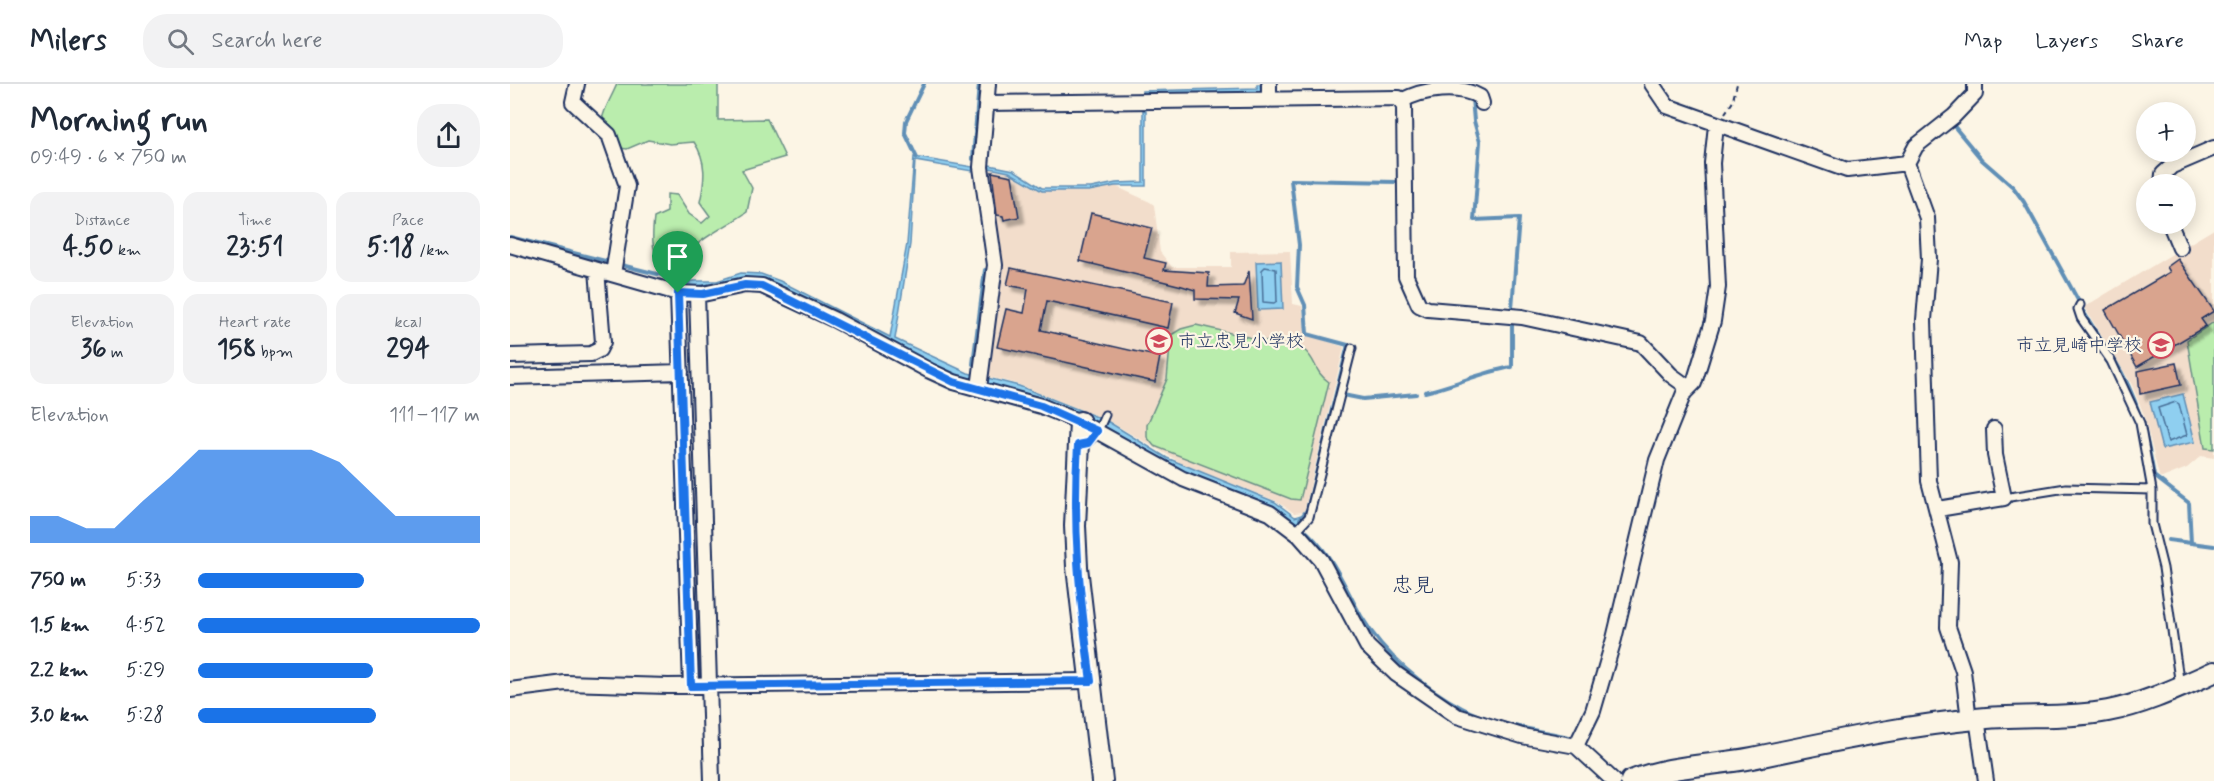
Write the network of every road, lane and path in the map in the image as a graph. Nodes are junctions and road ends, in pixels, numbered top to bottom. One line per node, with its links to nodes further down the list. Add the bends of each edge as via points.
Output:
1 (577, 84): 20 (street, via 573,102 609,135 627,186)
2 (988, 84): 10 (street)
3 (1269, 84): 8 (street)
4 (1652, 84): 12 (street, via 1667,106)
5 (1737, 84): 12 (path, via 1732,103)
6 (1975, 84): 14 (street, via 1975,94 1916,146)
7 (1466, 87): 9 (street, via 1411,95); 11 (street)
8 (1269, 100): 9 (street); 10 (street)
9 (1401, 101): 29 (street, via 1406,276 1419,305 1522,317 1641,343)
10 (987, 103): 28 (street, via 981,167 995,265)
11 (1482, 103)
12 (1716, 125): 14 (street, via 1846,170); 29 (street, via 1712,163 1718,287 1707,341)
13 (2214, 148): 15 (street, via 2172,166)
14 (1907, 163): 35 (street, via 1927,218 1929,239 1924,320 1926,426 1929,481)
15 (2163, 174)
16 (2174, 234): 18 (street)
17 (510, 245): 19 (street)
18 (2180, 248)
19 (597, 270): 20 (street); 25 (street, via 603,342 599,350 591,354)
20 (613, 274): 21 (street)
21 (678, 293): 22 (street); 26 (street)
22 (697, 294): 28 (street, via 745,285 762,286 930,371); 40 (street)
23 (2080, 304): 33 (lane, via 2081,318 2111,361 2140,423)
24 (1352, 348): 36 (lane, via 1309,517)
25 (510, 356)
26 (681, 372): 27 (street); 39 (street)
27 (510, 377)
28 (979, 388): 31 (street)
29 (1689, 388): 44 (street, via 1657,460 1614,639 1593,711)
30 (1104, 416): 31 (lane)
31 (1092, 426): 36 (street, via 1183,479 1270,513); 38 (street, via 1078,445 1076,557)
32 (1994, 429): 34 (street)
33 (2152, 490): 34 (lane, via 2066,488); 41 (lane, via 2152,524 2163,568)
34 (2004, 498): 35 (street)
35 (1938, 509): 43 (street, via 1950,562 1948,627)
36 (1295, 532): 44 (street, via 1322,560 1367,646 1396,674 1457,716 1522,736)
37 (2213, 674): 41 (street)
38 (1091, 681): 40 (street); 47 (street)
39 (691, 686): 40 (street); 42 (street, via 565,683)
40 (709, 686): 46 (street)
41 (2180, 688): 43 (street, via 2108,711)
42 (510, 690)
43 (1973, 719): 45 (street, via 1871,732); 49 (street)
44 (1576, 746): 48 (street)
45 (1642, 779)
46 (712, 781)
47 (1102, 781)
48 (1614, 781)
49 (1986, 781)

